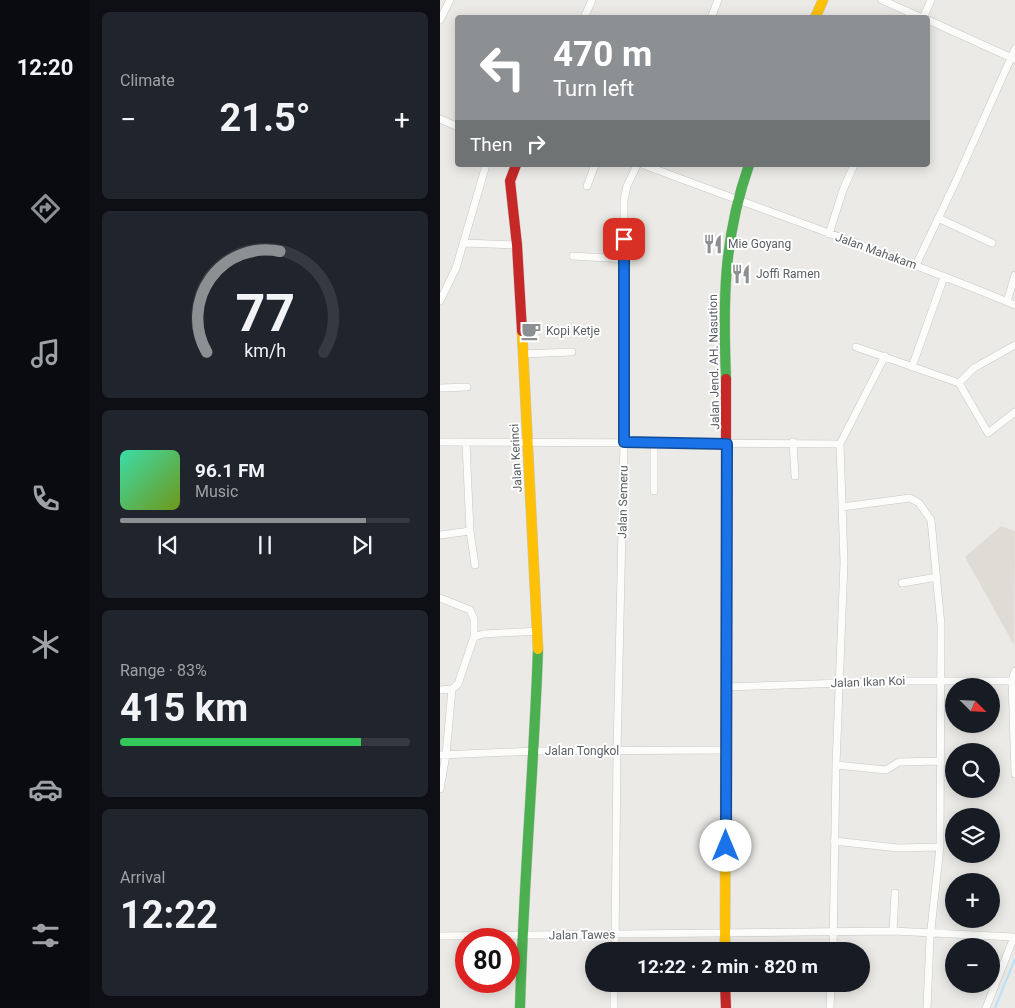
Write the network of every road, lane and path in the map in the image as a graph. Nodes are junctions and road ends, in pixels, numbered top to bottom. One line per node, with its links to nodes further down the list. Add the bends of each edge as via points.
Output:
1 (450, 0): 12 (street)
2 (592, 0): 7 (street)
3 (718, 0): 8 (street)
4 (823, 0): 9 (main road)
5 (882, 0): 10 (street)
6 (931, 0): 11 (street)
7 (585, 15)
8 (712, 15)
9 (816, 15)
10 (915, 15)
11 (924, 15)
12 (440, 20)
13 (930, 21): 15 (street)
14 (1015, 50): 15 (street)
15 (1013, 59): 27 (street)
16 (440, 119): 17 (street)
17 (455, 126)
18 (485, 167): 29 (street)
19 (515, 167): 31 (main road, Jalan Kerinci, via 510,181)
20 (594, 167): 25 (street)
21 (636, 167): 33 (street, Jalan Semeru, via 624,200)
22 (649, 167): 26 (street, Jalan Mahakam)
23 (748, 167): 26 (main road, Jalan Jend. AH. Nasution)
24 (853, 167): 28 (street)
25 (587, 186)
26 (735, 200): 28 (street, Jalan Mahakam); 56 (main road, Jalan Jend. AH. Nasution, via 725,280)
27 (938, 218): 30 (street); 34 (street)
28 (829, 234): 34 (street, Jalan Mahakam)
29 (464, 243): 31 (street); 37 (street)
30 (992, 243)
31 (517, 246): 43 (main road, Jalan Kerinci)
32 (573, 256): 33 (street)
33 (624, 260): 52 (street, Jalan Semeru)
34 (916, 266): 36 (street, Jalan Mahakam)
35 (1015, 275): 38 (street)
36 (944, 277): 38 (street, Jalan Mahakam); 45 (street)
37 (440, 301)
38 (1007, 302): 39 (street, Jalan Mahakam)
39 (1015, 305)
40 (1015, 345): 46 (street, via 974,368)
41 (856, 347): 44 (street)
42 (572, 352): 43 (street)
43 (522, 354): 54 (main road, Jalan Kerinci)
44 (885, 356): 45 (street); 57 (street)
45 (912, 367): 46 (street)
46 (959, 383): 49 (street, via 988,432)
47 (467, 387): 48 (street)
48 (440, 388)
49 (1015, 412)
50 (440, 442): 51 (street)
51 (466, 442): 54 (street); 61 (street)
52 (624, 442): 54 (street); 55 (street); 78 (street, Jalan Semeru)
53 (793, 442): 56 (street); 57 (street); 58 (street)
54 (528, 443): 67 (main road, Jalan Kerinci)
55 (654, 444): 56 (street); 59 (street)
56 (727, 444): 73 (main road, Jalan Jend. AH. Nasution)
57 (840, 444): 60 (street)
58 (795, 476)
59 (654, 491)
60 (842, 507): 64 (street, via 910,498 919,503 931,520); 72 (street, via 844,578)
61 (470, 531): 62 (street); 63 (street)
62 (440, 535)
63 (475, 565)
64 (937, 577): 65 (street); 70 (street)
65 (902, 583)
66 (440, 598): 68 (street, via 470,610 474,619)
67 (539, 631): 68 (street); 77 (main road, Jalan Kerinci)
68 (474, 637): 74 (street, via 458,684)
69 (1015, 672): 71 (street)
70 (940, 680): 71 (street, Jalan Ikan Koi); 72 (street, Jalan Ikan Koi); 80 (street)
71 (1012, 681): 82 (street)
72 (840, 684): 73 (street, Jalan Ikan Koi); 81 (street)
73 (725, 687): 76 (main road, Jalan Jend. AH. Nasution)
74 (452, 689): 75 (street); 79 (street)
75 (440, 690)
76 (725, 750): 78 (street, Jalan Tongkol); 89 (main road, Jalan Jend. AH. Nasution)
77 (535, 751): 78 (street, Jalan Tongkol); 79 (street, Jalan Tongkol); 93 (main road, Jalan Kerinci)
78 (617, 751): 91 (street, Jalan Semeru)
79 (443, 755): 83 (street)
80 (940, 762): 81 (street, via 899,762 886,770); 85 (street)
81 (836, 764): 84 (street)
82 (1015, 774)
83 (440, 789)
84 (834, 841): 85 (street, via 898,848); 90 (street)
85 (940, 847): 88 (street)
86 (895, 893): 87 (street)
87 (892, 931): 88 (street, Jalan Tawes); 90 (street, Jalan Tawes)
88 (931, 931): 94 (street, Jalan Tawes); 105 (street)
89 (725, 932): 90 (street, Jalan Tawes); 91 (street, Jalan Tawes); 96 (main road, Jalan Jend. AH. Nasution)
90 (834, 932): 97 (street)
91 (616, 934): 93 (street, Jalan Tawes); 95 (street, Jalan Semeru)
92 (440, 936): 93 (street, Jalan Tawes)
93 (522, 936): 101 (main road, Jalan Kerinci)
94 (1015, 936): 106 (street)
95 (616, 942)
96 (725, 942)
97 (833, 942)
98 (614, 992): 102 (street)
99 (726, 992): 103 (main road)
100 (831, 992): 104 (street)
101 (520, 1008)
102 (614, 1008)
103 (726, 1008)
104 (830, 1008)
105 (927, 1008)
106 (986, 1008)

